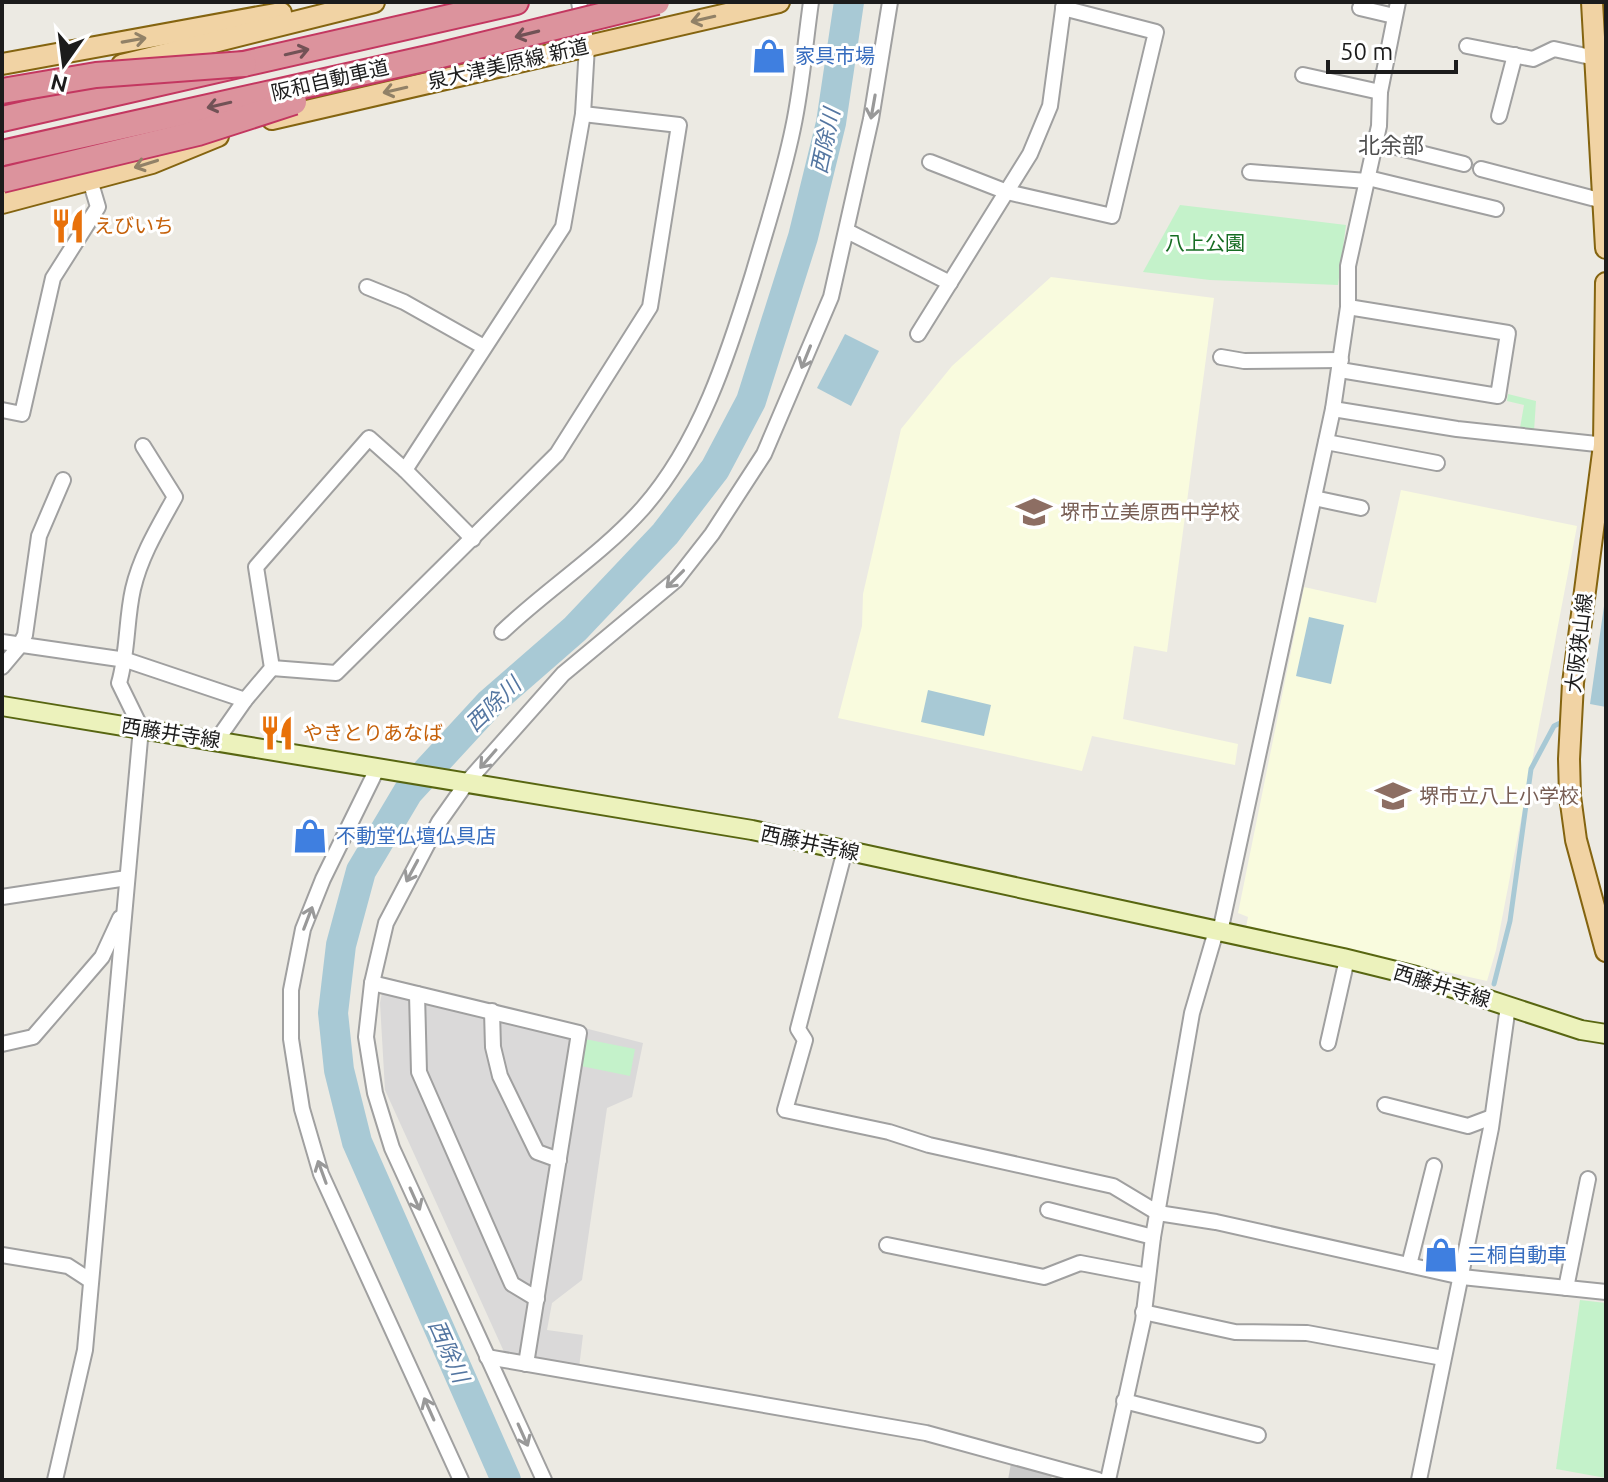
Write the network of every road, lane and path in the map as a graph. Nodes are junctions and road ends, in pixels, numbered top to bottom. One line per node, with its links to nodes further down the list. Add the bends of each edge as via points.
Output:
1 (339, 2): 18 (main road, one-way to 1)
2 (374, 2): 22 (main road)
3 (516, 2): 19 (highway, 阪和自動車道, one-way to 3)
4 (579, 2): 13 (street)
5 (657, 2): 16 (highway, 阪和自動車道, one-way to 16, bridge)
6 (779, 2): 13 (main road, 泉大津美原線 新道, one-way to 13)
7 (811, 2): 61 (street, via 789,144 742,310 713,389 671,471 643,508)
8 (890, 2): 40 (street, one-way to 40)
9 (1592, 2): 17 (main road)
10 (1064, 5): 36 (street, via 1050,106); 36 (street, via 1156,32 1112,216)
11 (1360, 8): 12 (street)
12 (1396, 9): 21 (street)
13 (587, 46): 23 (street); 26 (main road, 泉大津美原線 新道, one-way to 26)
14 (1467, 46): 15 (street)
15 (1515, 55): 17 (street, via 1533,59 1554,49); 24 (street)
16 (437, 56): 28 (highway, 阪和自動車道, one-way to 28, bridge); 33 (highway, bridge, via 198,133)
17 (1595, 58): 37 (main road)
18 (2, 64)
19 (244, 64): 22 (highway, bridge, via 96,75); 25 (highway, 阪和自動車道, bridge)
20 (1303, 75): 21 (street)
21 (1380, 92): 27 (street)
22 (2, 93)
23 (583, 114): 47 (street, via 563,227); 60 (street, via 679,125 650,307 557,454)
24 (1499, 116)
25 (2, 119)
26 (244, 125): 33 (main road, 泉大津美原線 新道); 35 (main road, one-way to 35, via 152,163)
27 (1376, 142): 30 (street); 34 (street)
28 (2, 153)
29 (930, 162): 36 (street)
30 (1464, 164)
31 (1481, 169): 37 (street)
32 (1250, 172): 34 (street)
33 (2, 179)
34 (1368, 179): 39 (street); 45 (street, via 1348,266)
35 (90, 180): 38 (main road); 51 (street, via 98,207 53,278 22,414)
36 (1007, 192): 42 (street)
37 (1603, 201): 41 (main road)
38 (2, 203)
39 (1496, 209)
40 (847, 231): 42 (street); 72 (street, one-way to 72, via 831,297 786,406 764,454 712,534 676,580 563,674)
41 (1606, 248)
42 (950, 283): 46 (street)
43 (1606, 283): 53 (main road, 大阪狭山線)
44 (367, 287): 47 (street)
45 (1348, 307): 49 (street); 49 (street, via 1508,333 1498,396)
46 (918, 334)
47 (484, 347): 56 (street)
48 (1221, 357): 49 (street)
49 (1340, 365): 50 (street)
50 (1333, 409): 52 (street); 53 (street)
51 (2, 410)
52 (1326, 442): 55 (street); 58 (street)
53 (1605, 445): 78 (main road, 大阪狭山線, via 1573,683 1569,759 1576,840)
54 (143, 446): 64 (street, via 175,497 148,545 133,589)
55 (1437, 463)
56 (405, 470): 60 (street); 66 (street, via 369,438 256,567)
57 (63, 480): 63 (street, via 39,536)
58 (1314, 498): 59 (street); 77 (street)
59 (1361, 508)
60 (473, 539): 66 (street, via 336,673)
61 (502, 632)
62 (2, 642): 63 (street)
63 (20, 644): 64 (street); 65 (street)
64 (126, 660): 67 (street); 69 (street, via 119,683)
65 (2, 667)
66 (272, 668): 67 (street)
67 (245, 700): 70 (street)
68 (2, 706): 69 (main road, 西藤井寺線)
69 (141, 728): 70 (main road, 西藤井寺線); 74 (street)
70 (217, 740): 71 (main road, 西藤井寺線)
71 (384, 768): 72 (main road, 西藤井寺線); 111 (street, one-way to 71, via 321,1174 302,1109 291,1039 291,990 303,929 323,879)
72 (462, 780): 73 (main road, 西藤井寺線); 80 (street, one-way to 80, via 386,923)
73 (845, 850): 77 (main road, 西藤井寺線); 93 (street, via 798,1029 805,1040 785,1110 1113,1186)
74 (127, 878): 75 (street); 76 (street)
75 (2, 897)
76 (125, 906): 86 (street, via 102,957 33,1037); 100 (street)
77 (1218, 931): 79 (main road, 西藤井寺線); 93 (street, via 1192,1013)
78 (1606, 951)
79 (1347, 959): 82 (main road, 西藤井寺線); 85 (street)
80 (372, 983): 81 (street); 105 (street, one-way to 105, via 366,1037 375,1093 392,1148)
81 (417, 994): 83 (street); 103 (street, via 419,1072 512,1284)
82 (1508, 1006): 84 (main road, 西藤井寺線); 88 (street)
83 (492, 1011): 89 (street, via 500,1076 537,1152); 89 (street, via 579,1033)
84 (1606, 1034)
85 (1328, 1043)
86 (2, 1044)
87 (1385, 1105): 88 (street, via 1468,1126)
88 (1492, 1117): 99 (street)
89 (559, 1160): 103 (street)
90 (1434, 1166): 97 (street)
91 (1588, 1179): 101 (street)
92 (1048, 1210): 94 (street)
93 (1158, 1213): 94 (street); 97 (street)
94 (1153, 1237): 98 (street)
95 (887, 1245): 98 (street, via 1044,1277 1080,1263)
96 (2, 1255): 100 (street, via 68,1266)
97 (1409, 1265): 99 (street)
98 (1148, 1276): 104 (street)
99 (1462, 1277): 101 (street); 106 (street)
100 (91, 1281): 110 (street, via 85,1350)
101 (1566, 1288): 102 (street)
102 (1606, 1292)
103 (537, 1299): 107 (street)
104 (1143, 1312): 106 (street, via 1235,1332 1307,1333); 108 (street)
105 (487, 1357): 107 (street); 112 (street, one-way to 112)
106 (1443, 1358): 115 (street)
107 (526, 1364): 113 (street, via 926,1433)
108 (1124, 1401): 109 (street); 114 (street)
109 (1258, 1435)
110 (55, 1480)
111 (461, 1480)
112 (544, 1480)
113 (1098, 1480)
114 (1108, 1480)
115 (1419, 1480)

